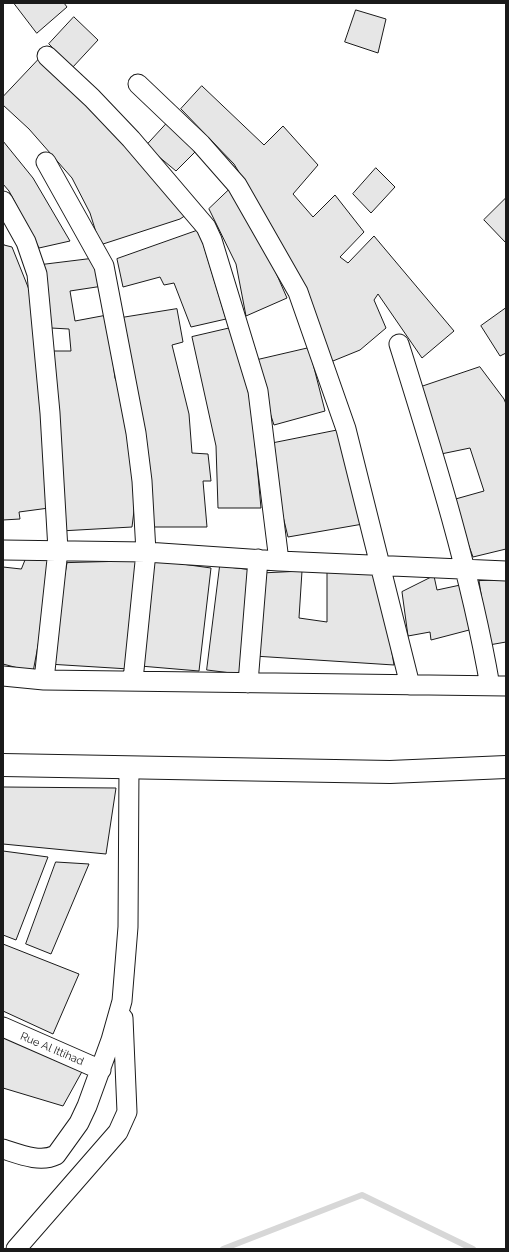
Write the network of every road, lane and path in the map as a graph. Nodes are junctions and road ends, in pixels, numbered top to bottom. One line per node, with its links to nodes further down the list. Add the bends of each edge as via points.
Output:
1 (47, 56): 10 (street, via 131,139 206,227 212,240 258,391)
2 (138, 84): 11 (street, via 201,144 237,185 298,292 346,429)
3 (46, 162): 8 (street, via 104,266 136,433)
4 (3, 200): 7 (street, via 26,242 37,274 50,413)
5 (399, 344): 12 (street, via 434,455)
6 (3, 550): 7 (street)
7 (58, 550): 8 (street); 15 (street)
8 (146, 552): 9 (street); 16 (street)
9 (258, 559): 10 (street); 17 (street)
10 (279, 561): 11 (street)
11 (380, 564): 12 (street); 18 (street)
12 (465, 569): 13 (street); 19 (street)
13 (506, 571)
14 (3, 676): 15 (street)
15 (44, 680): 16 (street)
16 (133, 680): 17 (street)
17 (248, 683): 18 (street)
18 (410, 685): 19 (street)
19 (498, 686)
20 (3, 765): 21 (street)
21 (128, 767): 22 (street, via 390,772); 23 (street, via 128,927)
22 (506, 767)
23 (122, 1001): 25 (street); 27 (street, via 127,1112 118,1132)
24 (3, 1028): 25 (street, Rue Al Ittihad)
25 (101, 1070): 26 (street, via 79,1123 56,1155 40,1159)
26 (3, 1150)
27 (16, 1249)

